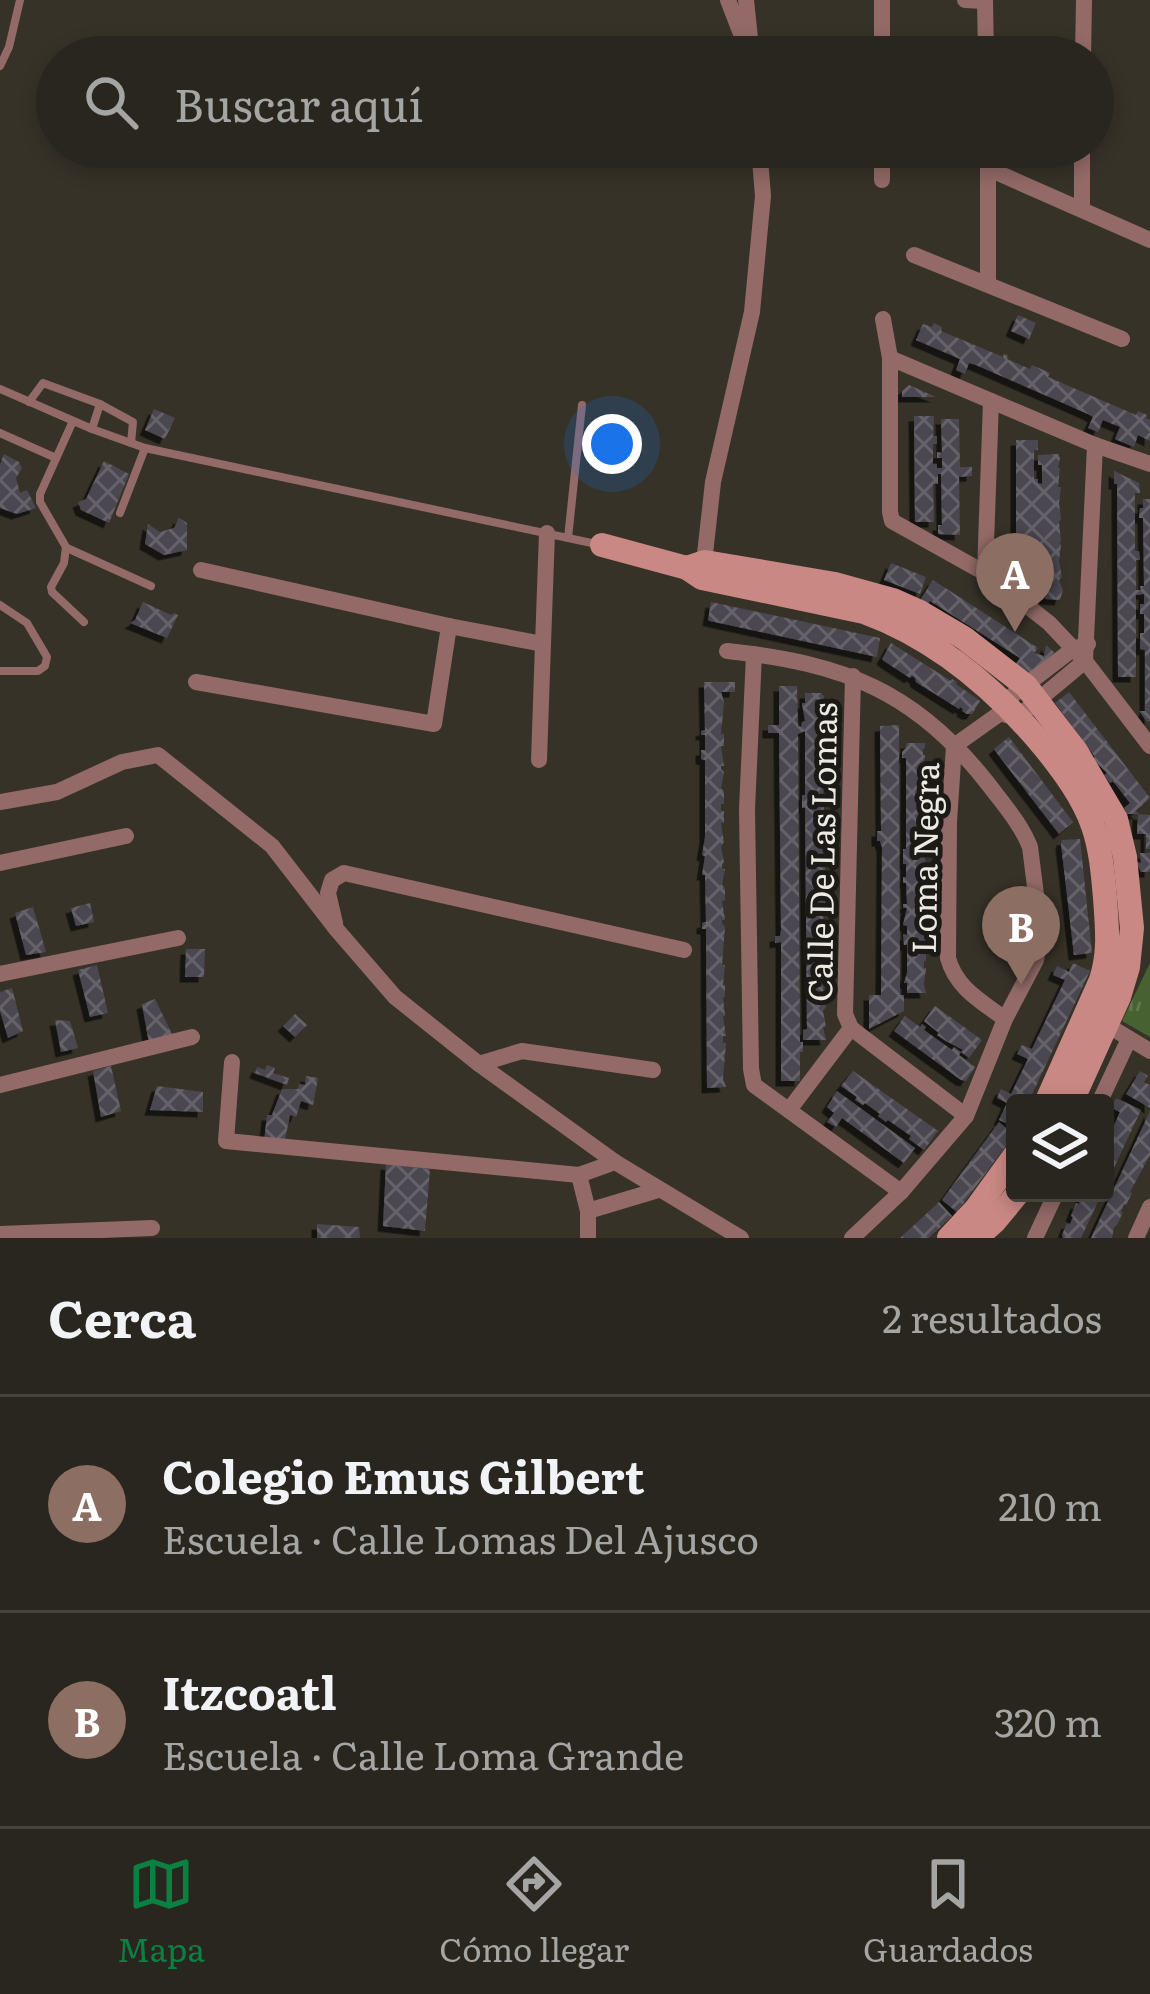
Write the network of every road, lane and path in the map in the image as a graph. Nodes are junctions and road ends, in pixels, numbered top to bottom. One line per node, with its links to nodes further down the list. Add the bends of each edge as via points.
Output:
1 (20, 0): 13 (lane)
2 (728, 0): 8 (street)
3 (746, 0): 9 (street)
4 (882, 0): 10 (street)
5 (964, 0): 7 (street)
6 (1084, 0): 12 (street)
7 (985, 1): 11 (street)
8 (743, 36)
9 (749, 36)
10 (882, 36)
11 (986, 36)
12 (1083, 36)
13 (0, 66)
14 (761, 168): 44 (street, via 752,312)
15 (882, 168): 18 (street)
16 (1082, 168): 19 (street)
17 (988, 169): 19 (street); 22 (street)
18 (882, 180)
19 (1082, 208): 20 (street)
20 (1150, 240)
21 (914, 254): 22 (street)
22 (988, 284): 24 (street)
23 (883, 319): 25 (street)
24 (1122, 339)
25 (890, 358): 27 (street); 46 (street, via 892,520)
26 (0, 388): 28 (lane)
27 (991, 401): 35 (street); 46 (street)
28 (29, 402): 29 (lane, via 44,383); 31 (lane)
29 (100, 404): 32 (lane); 34 (lane, via 134,422)
30 (582, 405): 41 (lane)
31 (73, 421): 32 (lane); 37 (lane)
32 (92, 429): 34 (lane)
33 (0, 433): 37 (lane)
34 (131, 443): 36 (lane)
35 (1095, 445): 38 (street); 53 (street)
36 (145, 448): 39 (lane); 40 (lane)
37 (56, 458): 43 (lane, via 40,502)
38 (1150, 464)
39 (120, 513)
40 (547, 533): 41 (lane); 51 (street)
41 (568, 538): 42 (lane)
42 (602, 545): 44 (street)
43 (66, 547): 47 (lane); 49 (lane, via 52,592)
44 (698, 569): 58 (street, via 889,621)
45 (201, 571): 50 (street)
46 (985, 573): 53 (street)
47 (152, 586)
48 (0, 605): 55 (lane, via 27,623 47,657 38,670)
49 (84, 622)
50 (449, 626): 51 (street); 57 (street, via 434,724)
51 (543, 644): 61 (street)
52 (727, 651): 54 (street)
53 (1082, 652): 58 (street); 60 (street)
54 (754, 654): 56 (street); 84 (street, via 751,1069 754,1085)
55 (0, 671)
56 (854, 676): 59 (street, via 910,705); 73 (street, Calle De Las Lomas, via 845,1014)
57 (196, 682)
58 (1017, 704): 59 (street); 65 (street, via 1088,770 1116,819); 81 (street, via 1081,798 1103,876 1107,961)
59 (954, 746): 71 (street, Loma Negra, via 948,958 952,975); 71 (street, via 1030,847 1042,934)
60 (1150, 746)
61 (539, 760)
62 (0, 802): 66 (street, via 57,792 158,755 272,846)
63 (126, 836): 64 (street)
64 (0, 863)
65 (1141, 908): 68 (street)
66 (337, 930): 69 (street, via 328,893 344,873); 78 (street, via 394,997)
67 (178, 938): 70 (street)
68 (1141, 944): 72 (street)
69 (683, 950)
70 (0, 974)
71 (1005, 1019): 85 (street)
72 (1107, 1024): 75 (street); 82 (street)
73 (851, 1028): 84 (street); 85 (street, Calle De Las Lomas)
74 (192, 1037): 80 (street)
75 (1129, 1039): 76 (street); 83 (street)
76 (1150, 1051)
77 (232, 1062): 88 (street, via 226,1141)
78 (479, 1064): 79 (street, via 522,1051); 86 (street)
79 (653, 1070)
80 (0, 1085)
81 (1050, 1094)
82 (1075, 1094)
83 (1103, 1094)
84 (789, 1110): 90 (street)
85 (966, 1116): 90 (street)
86 (615, 1162): 88 (street); 89 (street)
87 (1006, 1167): 100 (street)
88 (579, 1175): 94 (street)
89 (658, 1190): 94 (street); 97 (street)
90 (901, 1192): 99 (street)
91 (1010, 1202): 101 (street)
92 (1052, 1202): 102 (street)
93 (1150, 1207): 103 (street)
94 (587, 1211): 98 (street)
95 (152, 1228): 96 (street)
96 (0, 1234)
97 (737, 1237)
98 (588, 1238)
99 (852, 1238)
100 (949, 1238)
101 (976, 1238)
102 (1035, 1238)
103 (1136, 1238)

